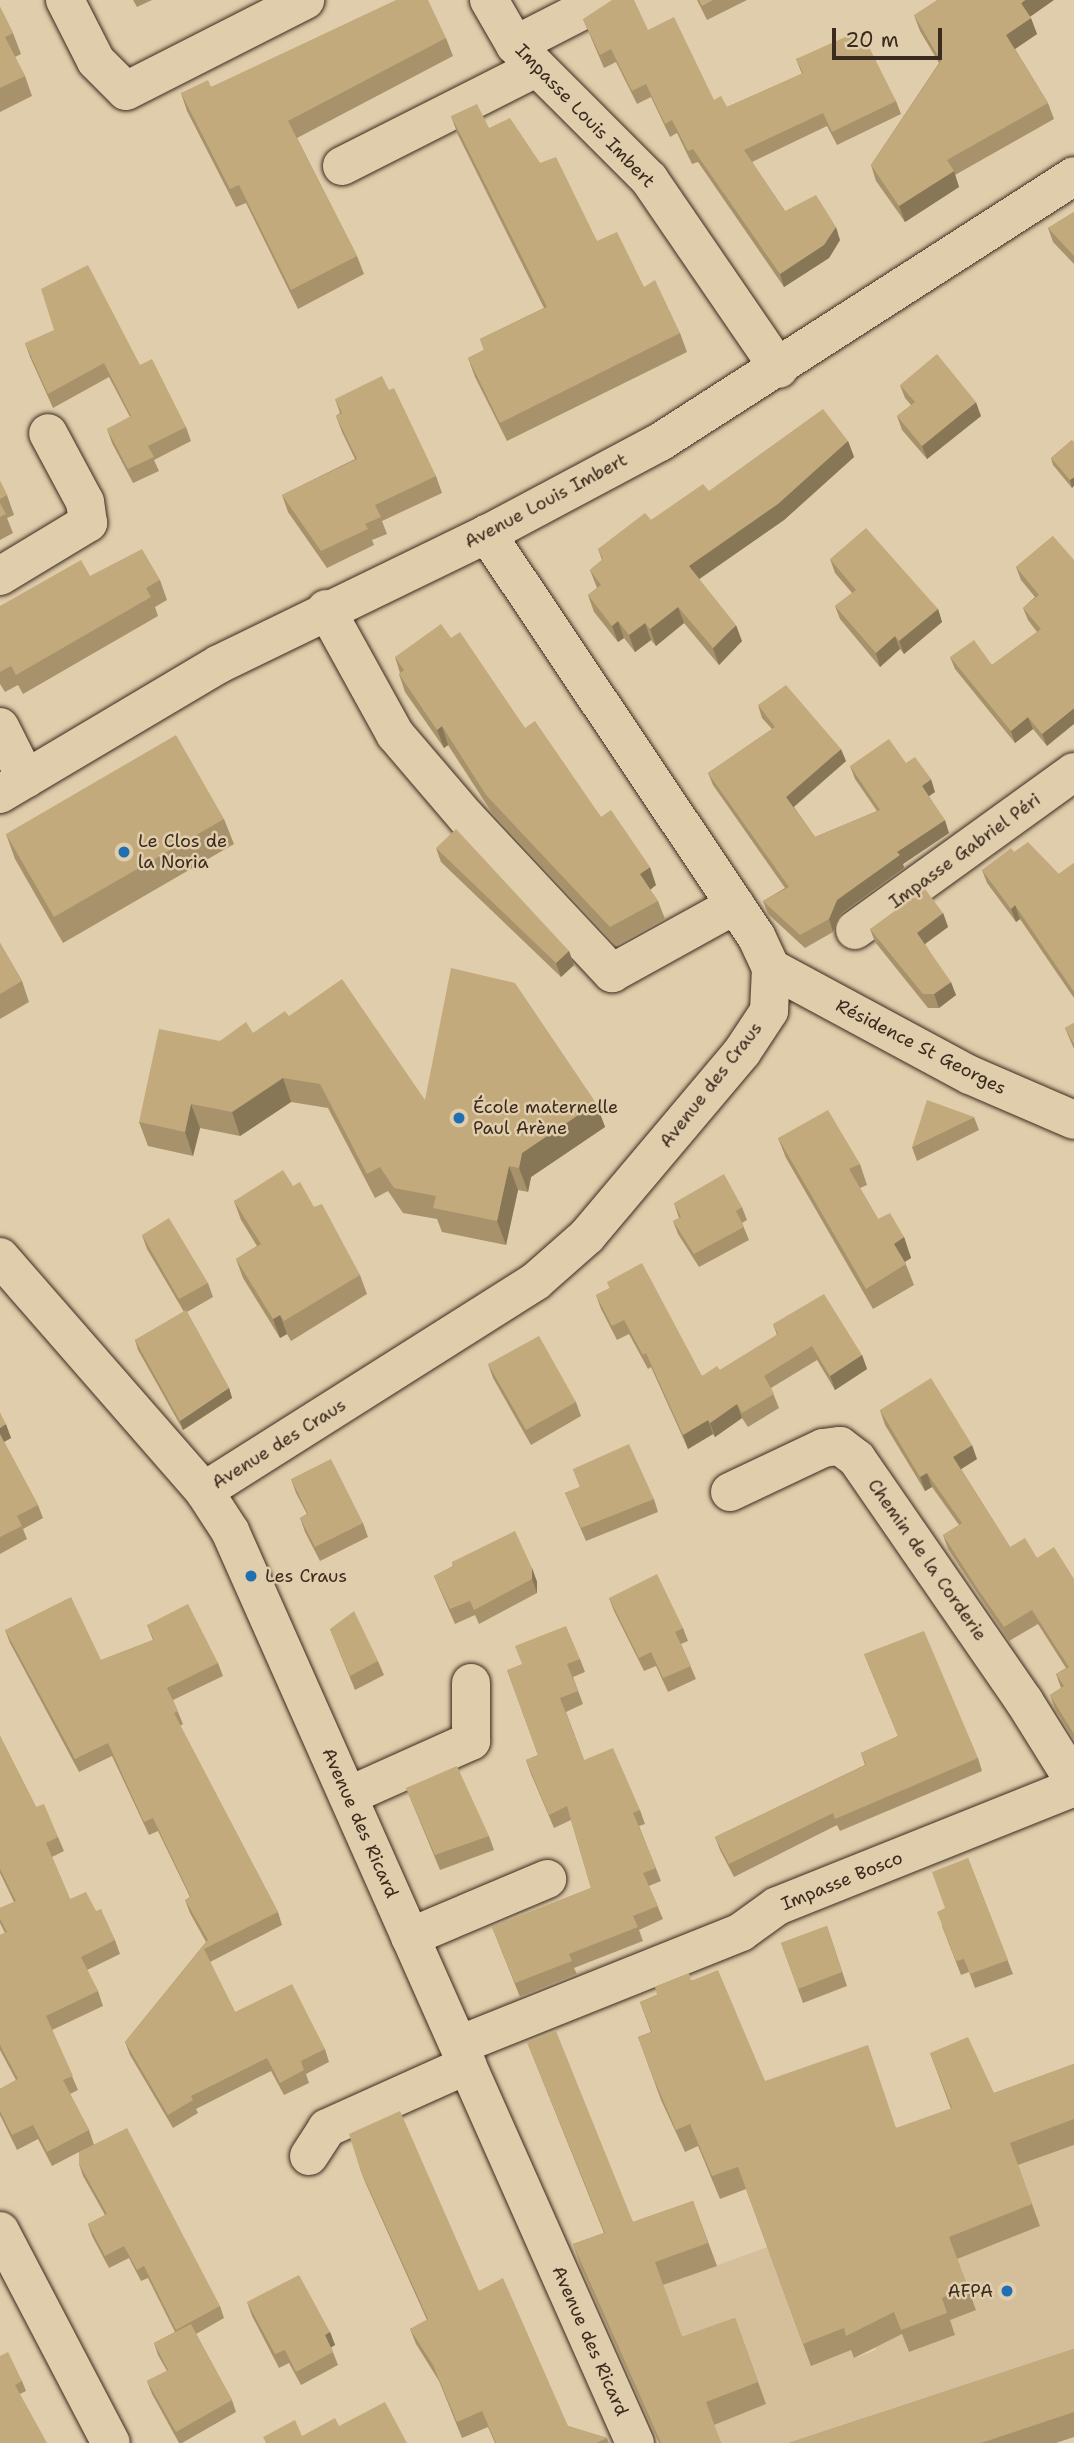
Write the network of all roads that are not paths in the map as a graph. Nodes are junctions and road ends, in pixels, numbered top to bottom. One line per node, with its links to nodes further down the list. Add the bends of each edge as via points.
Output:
1 (65, 0): 2 (street, via 96,61 126,90)
2 (305, 0)
3 (489, 0): 5 (street, Impasse Louis Imbert)
4 (603, 0): 5 (street)
5 (526, 56): 6 (street); 8 (street, Impasse Louis Imbert, via 649,179)
6 (342, 166)
7 (1074, 176): 8 (street, Avenue Louis Imbert)
8 (779, 369): 10 (street, Avenue Louis Imbert, via 660,442)
9 (48, 433): 11 (street, via 85,502 88,523)
10 (487, 534): 12 (street, Avenue Louis Imbert); 16 (street)
11 (0, 576)
12 (326, 609): 15 (street, Avenue Louis Imbert, via 219,664); 16 (street, via 395,734 612,973)
13 (0, 727): 15 (street)
14 (1074, 772): 17 (street, Impasse Gabriel Péri)
15 (13, 786)
16 (735, 905): 18 (street)
17 (855, 930)
18 (771, 968): 19 (street, Résidence St Georges, via 970,1075); 21 (street, Avenue des Craus, via 769,1011 742,1052 587,1236 536,1282)
19 (1074, 1119)
20 (0, 1257): 21 (street, Avenue des Ricard)
21 (204, 1491): 26 (street, Avenue des Ricard, via 230,1531)
22 (730, 1492): 24 (street, Chemin de la Corderie, via 822,1448 840,1446 857,1459)
23 (471, 1683): 26 (street, via 471,1741)
24 (1074, 1781)
25 (1074, 1787): 29 (street, Impasse Bosco, via 777,1906 741,1932)
26 (348, 1796): 28 (street, Avenue des Ricard)
27 (547, 1879): 28 (street)
28 (410, 1937): 29 (street, Avenue des Ricard)
29 (463, 2055): 30 (street, Impasse Bosco, via 327,2128); 33 (street, Avenue des Ricard)
30 (309, 2156)
31 (0, 2231): 32 (street)
32 (111, 2443)
33 (635, 2443)

